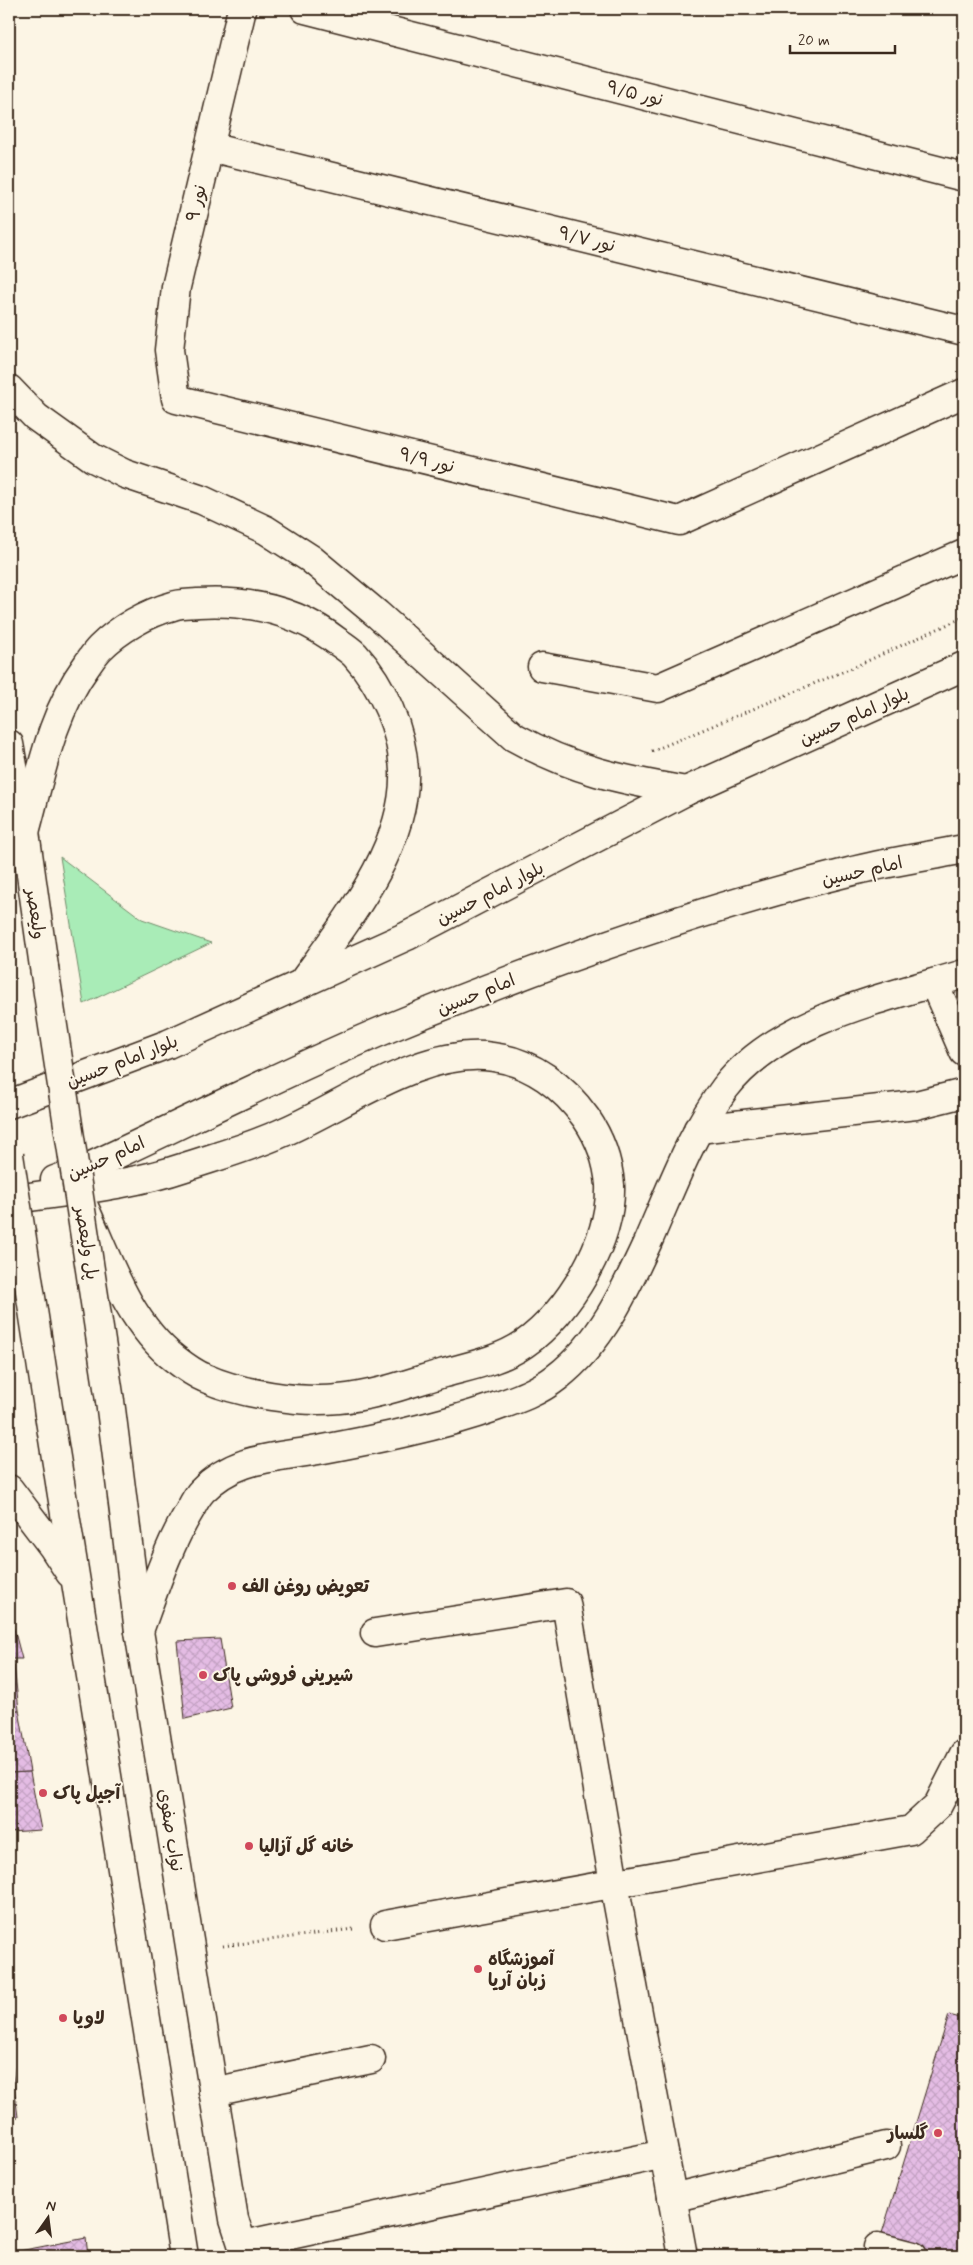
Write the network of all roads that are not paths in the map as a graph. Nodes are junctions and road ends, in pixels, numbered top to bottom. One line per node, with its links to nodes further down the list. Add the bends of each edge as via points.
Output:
1 (242, 9): 3 (main road, نور ۹)
2 (305, 9): 4 (main road, نور ۹/۵)
3 (209, 147): 5 (main road, نور ۹/۷); 8 (main road, نور ۹, via 176,287 169,350)
4 (964, 177)
5 (964, 331)
6 (9, 389): 13 (main road, via 36,417 92,458 125,474 202,500 266,530 311,559 514,738 540,752 598,774)
7 (964, 393): 8 (main road, نور ۹/۹, via 679,521)
8 (176, 399)
9 (964, 554): 11 (main road, via 658,688)
10 (964, 666): 13 (main road, بلوار امام حسین)
11 (542, 667)
12 (9, 744): 14 (main road, ولیعصر)
13 (686, 791): 19 (main road, بلوار امام حسین, via 407,936)
14 (25, 832): 16 (main road, ولیعصر); 19 (main road, via 56,720 79,676 99,648 128,626 174,605 208,603 252,605 289,613 324,631 355,655 376,685 395,721 404,772 396,827 386,850 363,896)
15 (964, 849): 25 (main road, امام حسین, via 832,876 730,904 614,942 388,1029 278,1077 85,1169)
16 (44, 967): 26 (main road, پل ولیعصر, bridge)
17 (964, 974): 18 (main road)
18 (934, 983): 20 (main road); 23 (main road, via 846,1009 803,1029 758,1056 726,1086)
19 (302, 984): 22 (main road, بلوار امام حسین, via 168,1044)
20 (964, 1052)
21 (964, 1093): 23 (main road, via 916,1105)
22 (9, 1104)
23 (698, 1129): 30 (main road, via 632,1276 585,1352 534,1393 456,1421 243,1463 219,1476 200,1492 175,1534)
24 (9, 1155): 29 (main road, bridge)
25 (9, 1198): 26 (main road, via 149,1177 182,1168 285,1132 392,1077 429,1064 491,1056 522,1064 556,1084 573,1102 596,1133 610,1185 606,1220 596,1250 578,1284 554,1316 524,1344 488,1361 339,1399 237,1390 202,1377 174,1358 144,1328 124,1294)
26 (80, 1198): 27 (main road, پل ولیعصر, bridge)
27 (110, 1401): 30 (main road, نواب صفوی)
28 (9, 1489): 29 (main road)
29 (76, 1583): 42 (main road)
30 (139, 1631): 36 (main road, نواب صفوی)
31 (374, 1634): 33 (main road, via 566,1603)
32 (964, 1755): 33 (main road, via 938,1804 911,1830)
33 (614, 1884): 34 (main road); 38 (main road)
34 (385, 1925)
35 (371, 2059): 36 (main road)
36 (213, 2092): 41 (main road, نواب صفوی, via 234,2219)
37 (886, 2146): 39 (main road)
38 (664, 2154): 39 (main road); 41 (main road)
39 (672, 2198): 43 (main road)
40 (878, 2247): 44 (main road)
41 (254, 2252)
42 (184, 2256)
43 (683, 2256)
44 (913, 2256)

